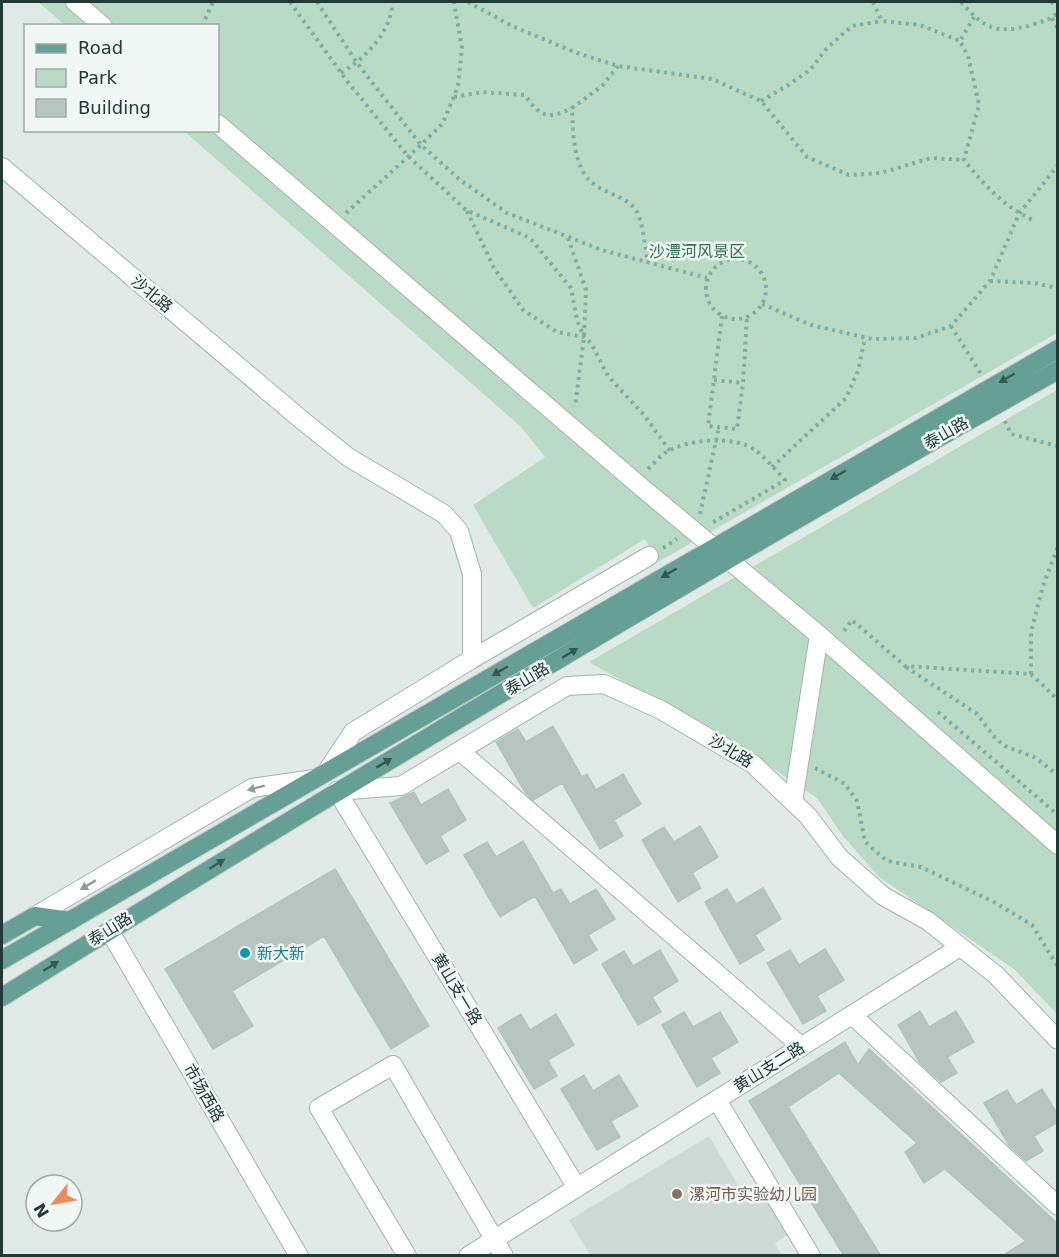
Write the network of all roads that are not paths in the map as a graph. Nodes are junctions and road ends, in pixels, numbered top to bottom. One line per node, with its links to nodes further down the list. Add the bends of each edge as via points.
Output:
1 (75, 2): 2 (street)
2 (101, 24)
3 (219, 125): 7 (street)
4 (2, 167): 11 (street, 沙北路, via 348,457 444,514 459,531 472,574)
5 (1058, 349): 7 (main road, 泰山路, one-way to 7)
6 (1058, 370): 9 (main road, 泰山路)
7 (713, 547): 9 (street); 13 (main road, 泰山路, one-way to 13)
8 (649, 556): 11 (street)
9 (729, 560): 10 (street); 14 (main road, 泰山路, one-way to 9)
10 (819, 635): 15 (street); 16 (street)
11 (472, 659): 13 (street, via 353,732)
12 (460, 751): 14 (street, 沙北路, via 401,786); 15 (street, 沙北路, via 567,686 604,684 661,710 753,764); 26 (street)
13 (320, 775): 17 (street, one-way to 17, via 252,788); 18 (main road, 泰山路)
14 (337, 791): 19 (main road, 泰山路, one-way to 14); 28 (street, 黄山支一路)
15 (793, 802): 21 (street, 沙北路, via 839,856 883,896 928,921)
16 (1058, 845)
17 (35, 916): 18 (main road); 20 (main road)
18 (70, 921): 22 (main road, 泰山路)
19 (109, 930): 23 (main road, 泰山路, one-way to 19); 31 (street, 市场西路)
20 (2, 936)
21 (960, 947): 24 (street, 黄山支二路); 25 (street, 沙北路, via 996,975)
22 (2, 960)
23 (2, 997)
24 (852, 1015): 26 (street, 黄山支二路); 29 (street)
25 (1058, 1040)
26 (802, 1047): 27 (street, 黄山支二路)
27 (717, 1100): 28 (street, 黄山支二路); 35 (street)
28 (577, 1188): 30 (street, 黄山支二路)
29 (1058, 1206)
30 (494, 1239): 32 (street, via 393,1065 319,1108); 33 (street, 黄山支二路); 34 (street)
31 (299, 1256)
32 (407, 1256)
33 (468, 1256)
34 (504, 1256)
35 (811, 1256)

